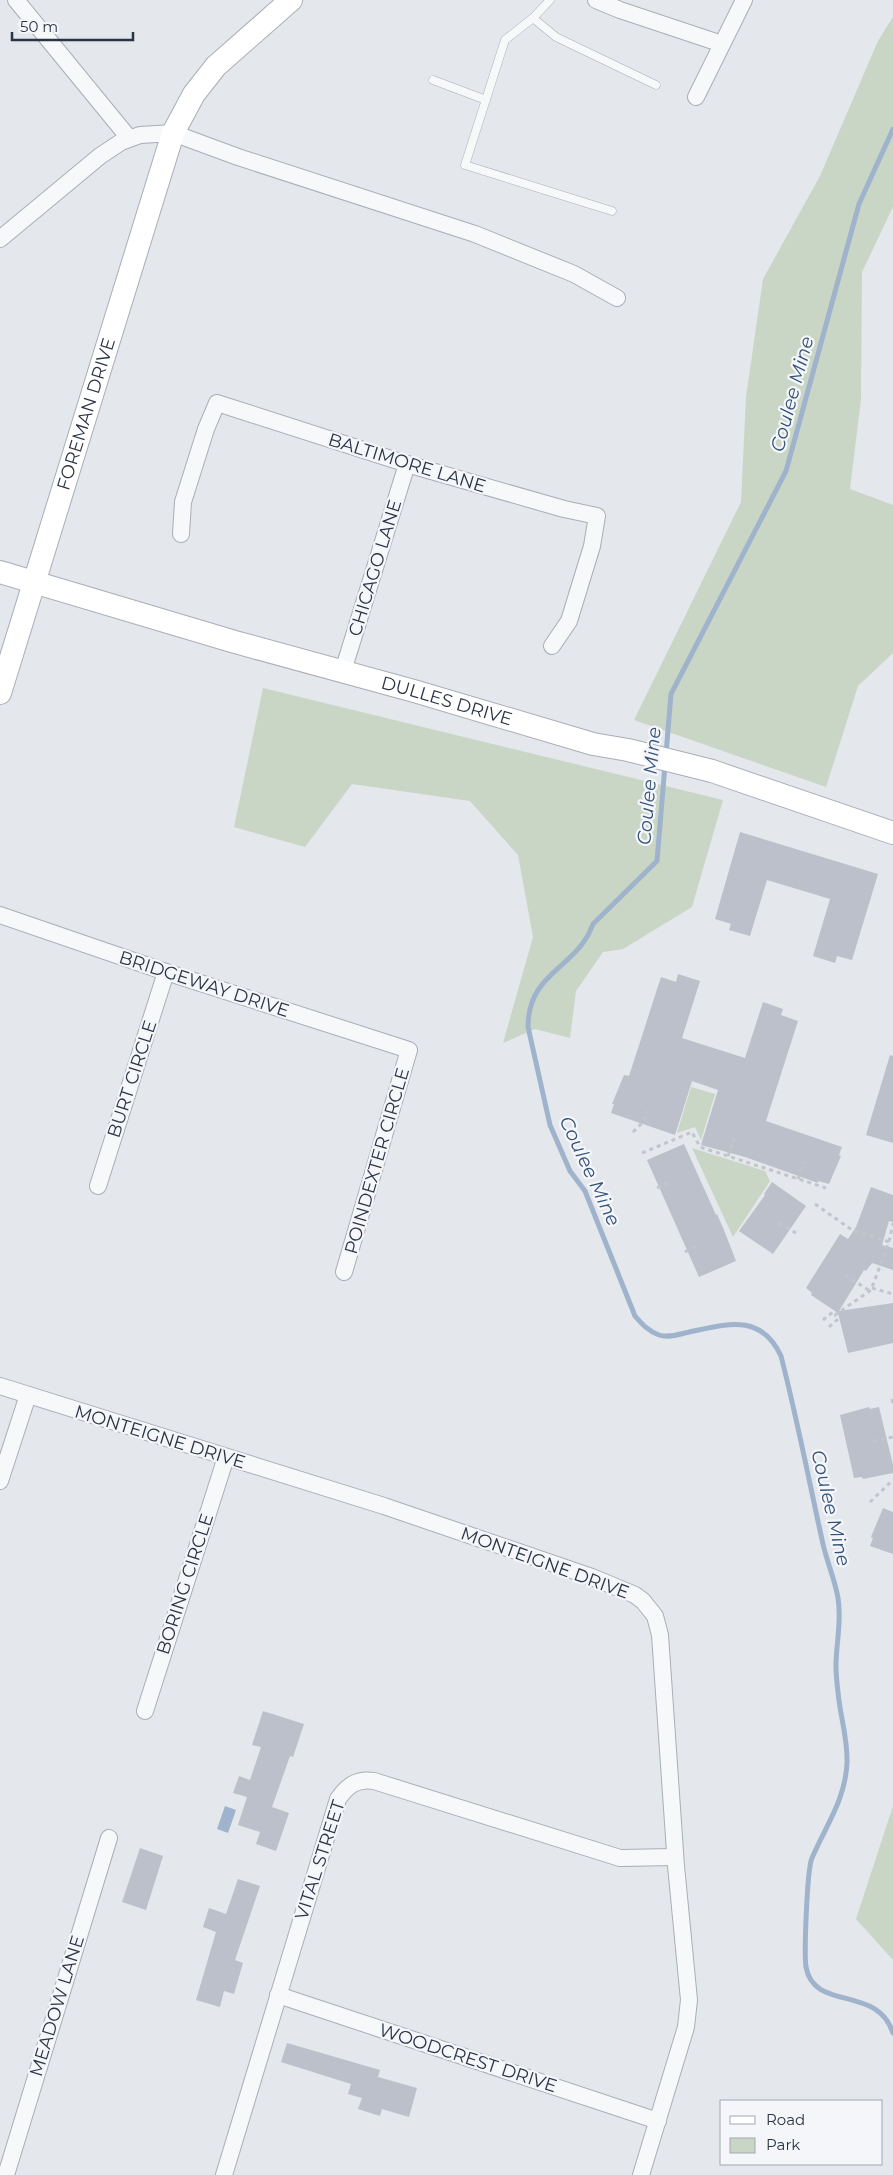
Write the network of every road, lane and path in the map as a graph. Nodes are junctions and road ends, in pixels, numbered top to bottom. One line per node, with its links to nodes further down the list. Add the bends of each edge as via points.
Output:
1 (16, 0): 13 (street)
2 (291, 0): 12 (street, FOREMAN DRIVE, via 216,66 194,94)
3 (550, 0): 6 (lane)
4 (596, 0): 7 (street)
5 (744, 0): 7 (street)
6 (532, 18): 9 (lane, via 556,37); 11 (lane, via 505,40)
7 (722, 44): 10 (street)
8 (433, 80): 11 (lane)
9 (656, 85)
10 (696, 97)
11 (486, 100): 14 (lane, via 466,165)
12 (173, 133): 13 (street); 16 (street, via 475,234 574,274); 20 (street, FOREMAN DRIVE)
13 (129, 138): 15 (street, via 100,156)
14 (612, 211)
15 (0, 239)
16 (617, 298)
17 (407, 464): 18 (street, BALTIMORE LANE, via 217,403 184,502); 21 (street, BALTIMORE LANE, via 596,516 592,546 569,621); 22 (street, CHICAGO LANE)
18 (181, 534)
19 (0, 572): 20 (street, DULLES DRIVE)
20 (34, 582): 22 (street, DULLES DRIVE); 23 (street, FOREMAN DRIVE)
21 (552, 646)
22 (343, 671): 24 (street, DULLES DRIVE, via 593,744 712,771)
23 (0, 693)
24 (893, 833)
25 (0, 915): 26 (street, BRIDGEWAY DRIVE)
26 (166, 972): 27 (street, BRIDGEWAY DRIVE); 36 (street, BURT CIRCLE)
27 (409, 1050): 46 (street, POINDEXTER CIRCLE)
28 (647, 1111): 29 (path, via 643,1122)
29 (632, 1132)
30 (734, 1138): 32 (path)
31 (642, 1154): 32 (path, via 692,1132 700,1147)
32 (728, 1156): 34 (path)
33 (804, 1162): 34 (path)
34 (798, 1179): 38 (path)
35 (672, 1181): 37 (path)
36 (98, 1186)
37 (657, 1188)
38 (826, 1188)
39 (815, 1204): 43 (path, via 852,1230)
40 (779, 1223): 42 (path)
41 (893, 1223): 43 (path)
42 (796, 1232)
43 (891, 1242): 48 (path)
44 (700, 1244): 45 (path)
45 (685, 1252)
46 (344, 1272)
47 (844, 1276): 48 (path)
48 (871, 1290): 49 (path); 50 (path)
49 (893, 1294)
50 (835, 1316): 51 (path, via 833,1312); 52 (path, via 838,1319)
51 (823, 1320)
52 (829, 1327)
53 (0, 1386): 54 (street, MONTEIGNE DRIVE)
54 (28, 1395): 59 (street, MONTEIGNE DRIVE); 61 (street)
55 (892, 1399): 56 (path)
56 (893, 1404)
57 (893, 1437): 58 (path)
58 (873, 1441)
59 (226, 1458): 63 (street, BORING CIRCLE); 65 (street, MONTEIGNE DRIVE, via 384,1506 574,1571 615,1586 643,1601 655,1616 660,1636)
60 (893, 1480): 62 (path)
61 (0, 1481)
62 (870, 1502)
63 (145, 1711)
64 (109, 1838): 68 (street, MEADOW LANE)
65 (675, 1857): 66 (street, VITAL STREET, via 620,1858 374,1781 358,1781 338,1799); 67 (street, MONTEIGNE DRIVE, via 689,2000 686,2027)
66 (278, 1996): 67 (street, WOODCREST DRIVE); 69 (street, VITAL STREET)
67 (658, 2122): 70 (street, MONTEIGNE DRIVE)
68 (6, 2175)
69 (224, 2175)
70 (642, 2175)

